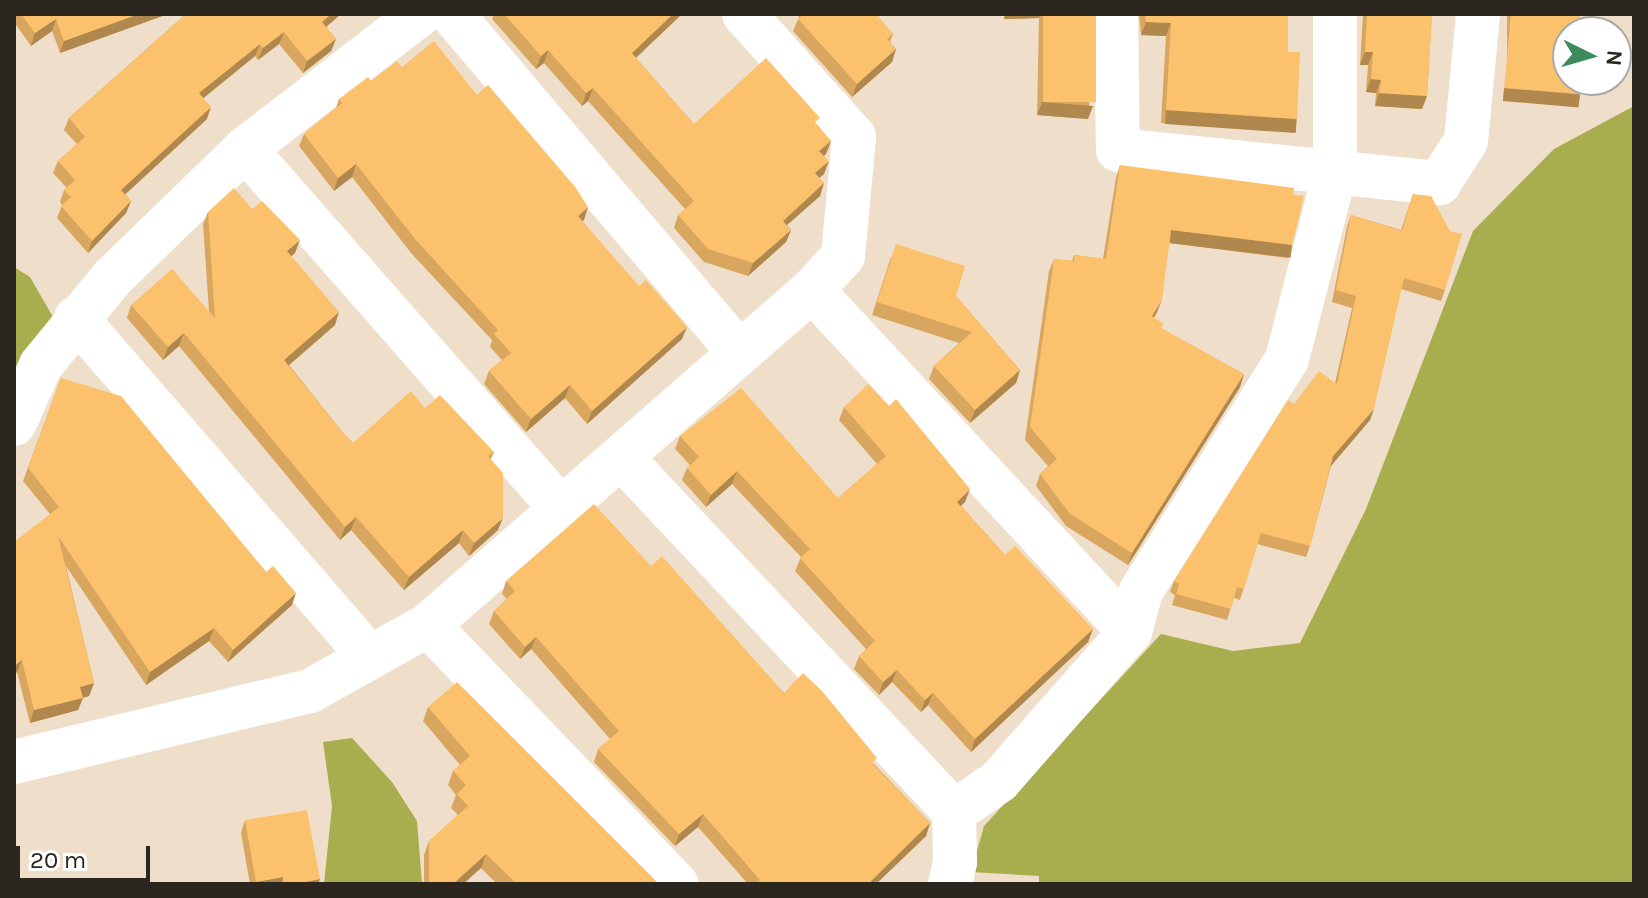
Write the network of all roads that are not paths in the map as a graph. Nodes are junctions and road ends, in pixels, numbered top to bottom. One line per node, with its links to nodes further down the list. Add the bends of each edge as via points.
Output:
1 (420, 14): 7 (street)
2 (452, 14): 11 (street)
3 (744, 14): 9 (street, via 854,137 843,256)
4 (1116, 14): 8 (street, via 1118,150)
5 (1335, 14): 8 (street)
6 (1478, 14): 8 (street, via 1466,141 1439,183)
7 (245, 149): 10 (street); 14 (street)
8 (1335, 172): 16 (street, via 1287,359 1141,591)
9 (812, 290): 11 (street); 16 (street)
10 (76, 318): 12 (street, via 41,365); 17 (street)
11 (739, 353): 13 (street)
12 (14, 424)
13 (621, 457): 14 (street); 19 (street)
14 (561, 509): 15 (street)
15 (428, 625): 17 (street); 20 (street)
16 (1130, 632): 19 (street, via 999,781)
17 (370, 658): 18 (street, via 310,691)
18 (14, 762)
19 (954, 812): 21 (street)
20 (676, 884)
21 (950, 884)

